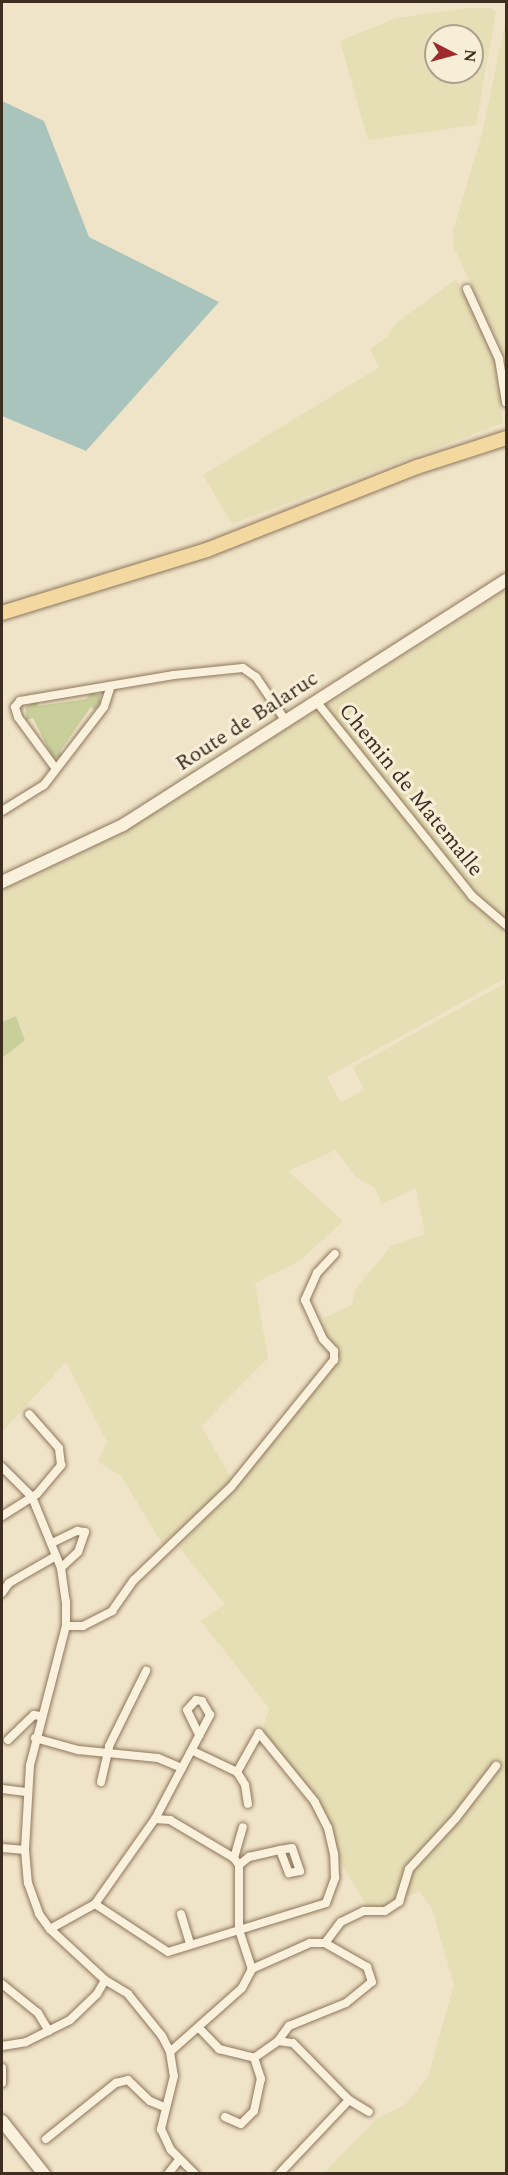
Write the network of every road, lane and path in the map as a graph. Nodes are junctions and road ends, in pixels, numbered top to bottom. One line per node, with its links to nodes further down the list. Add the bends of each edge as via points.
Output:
1 (467, 289): 2 (street, via 499,359)
2 (507, 402)
3 (507, 438): 5 (main road, via 407,471 207,550)
4 (507, 580): 7 (street, Route de Balaruc)
5 (2, 613)
6 (111, 686): 8 (street, via 243,668 256,676); 9 (street, via 104,707); 9 (street, via 20,701 15,707 30,737)
7 (316, 701): 8 (street, Route de Balaruc); 12 (street, Chemin de Matemalle, via 472,896)
8 (285, 720): 11 (street, Route de Balaruc, via 123,825)
9 (56, 769): 10 (street, via 34,793)
10 (2, 811)
11 (2, 882)
12 (507, 925)
13 (335, 1254): 22 (street, via 316,1273 305,1300 323,1339 334,1351 334,1360 231,1487 134,1580 101,1620)
14 (29, 1414): 16 (street, via 59,1448 61,1465)
15 (2, 1467): 16 (street)
16 (32, 1497): 17 (street); 18 (street)
17 (2, 1516)
18 (52, 1544): 19 (street); 20 (street, via 77,1531 85,1532 78,1552)
19 (56, 1556): 20 (street); 21 (street, via 9,1583)
20 (61, 1569): 22 (street)
21 (2, 1593)
22 (66, 1626): 24 (street)
23 (146, 1671): 29 (street)
24 (40, 1716): 26 (street); 27 (street, via 34,1716)
25 (199, 1735): 28 (street)
26 (35, 1738): 29 (street); 35 (street)
27 (8, 1740)
28 (193, 1751): 31 (street); 32 (street)
29 (106, 1753): 31 (street, via 158,1758); 33 (street)
30 (496, 1766): 47 (street, via 409,1869 399,1902 385,1911 364,1911 341,1922)
31 (182, 1768): 37 (street)
32 (237, 1772): 36 (street, via 245,1785); 46 (street, via 259,1733 323,1815 334,1854 335,1878 332,1895 317,1908)
33 (101, 1782)
34 (2, 1789): 35 (street)
35 (28, 1792): 40 (street)
36 (248, 1804)
37 (155, 1820): 42 (street, via 170,1820); 43 (street)
38 (243, 1827): 42 (street)
39 (2, 1848): 40 (street)
40 (25, 1850): 45 (street, via 34,1901)
41 (280, 1850): 42 (street)
42 (236, 1861): 46 (street)
43 (95, 1904): 45 (street); 48 (street, via 168,1952)
44 (181, 1914): 48 (street)
45 (50, 1929): 50 (street)
46 (239, 1930): 48 (street); 49 (street)
47 (325, 1943): 49 (street, via 310,1943); 54 (street, via 367,1967 372,1982 346,2003 289,2026)
48 (190, 1944)
49 (252, 1968): 52 (street, via 242,1988)
50 (105, 1980): 53 (street, via 81,2011); 56 (street, via 137,2003)
51 (2, 1984): 53 (street, via 38,2013)
52 (200, 2029): 56 (street); 57 (street, via 219,2049)
53 (49, 2031): 55 (street)
54 (278, 2041): 57 (street); 60 (street, via 300,2048)
55 (2, 2049)
56 (170, 2052): 61 (street, via 174,2076)
57 (254, 2058): 63 (street, via 261,2079 254,2111 241,2124)
58 (2, 2068): 59 (street)
59 (2, 2083)
60 (349, 2100): 62 (street); 72 (street)
61 (164, 2107): 66 (street, via 144,2097 134,2084 122,2082); 67 (street, via 161,2128)
62 (369, 2112)
63 (225, 2117)
64 (2, 2121): 69 (street)
65 (2, 2132): 68 (street)
66 (46, 2139)
67 (179, 2160): 70 (street); 71 (street)
68 (36, 2174)
69 (44, 2174)
70 (168, 2174)
71 (195, 2174)
72 (279, 2174)

